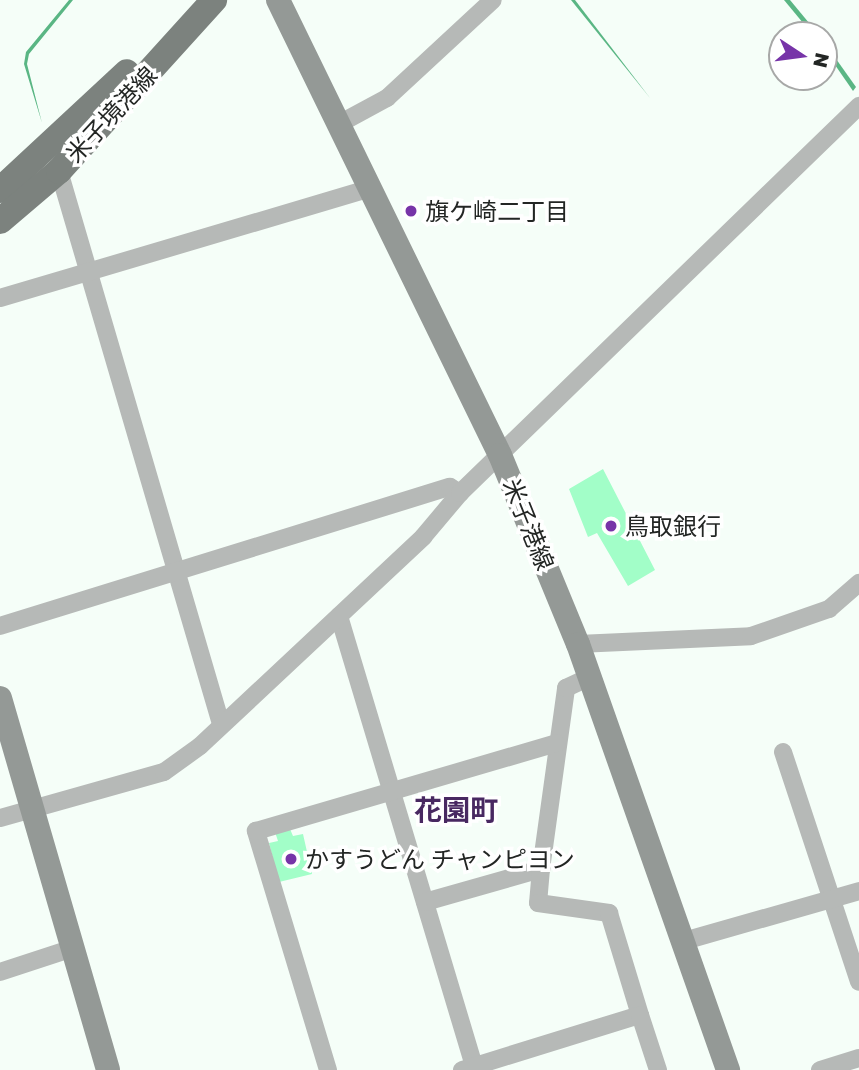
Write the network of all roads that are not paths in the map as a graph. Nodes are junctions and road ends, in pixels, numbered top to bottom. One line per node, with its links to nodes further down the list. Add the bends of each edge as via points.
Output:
1 (192, 0): 9 (main road, 米子境港線, via 107,93)
2 (214, 0): 7 (main road, 米子境港線)
3 (278, 0): 6 (main road, 米子港線)
4 (493, 0): 6 (street, via 387,98)
5 (859, 106): 13 (street)
6 (337, 125): 8 (main road, 米子港線)
7 (59, 171): 10 (main road, 米子境港線); 11 (street)
8 (367, 188): 11 (street); 13 (main road, 米子港線)
9 (0, 190)
10 (0, 221)
11 (88, 273): 12 (street); 15 (street)
12 (0, 298)
13 (500, 455): 14 (street); 19 (main road, 米子港線)
14 (460, 494): 15 (street, via 450,487); 17 (street, via 423,537)
15 (174, 574): 18 (street); 22 (street)
16 (859, 583): 19 (street, via 829,609 751,636)
17 (339, 616): 22 (street); 25 (street)
18 (0, 626)
19 (578, 644): 20 (main road, 米子港線)
20 (590, 677): 23 (street, via 566,688); 32 (main road, 米子港線)
21 (0, 698): 26 (main road)
22 (222, 724): 26 (street, via 164,772)
23 (556, 743): 25 (street); 28 (street)
24 (783, 752): 30 (street)
25 (392, 790): 31 (street); 40 (street, via 256,831)
26 (32, 808): 27 (street); 33 (main road)
27 (0, 818)
28 (541, 869): 31 (street); 36 (street, via 538,903 610,913)
29 (859, 891): 30 (street)
30 (835, 898): 32 (street); 35 (street)
31 (425, 902): 38 (street)
32 (684, 942): 42 (main road, 米子港線)
33 (73, 948): 34 (street); 39 (main road)
34 (0, 972)
35 (859, 982)
36 (639, 1015): 38 (street); 41 (street)
37 (859, 1058): 43 (street)
38 (470, 1069)
39 (108, 1070)
40 (328, 1070)
41 (658, 1070)
42 (728, 1070)
43 (820, 1070)

